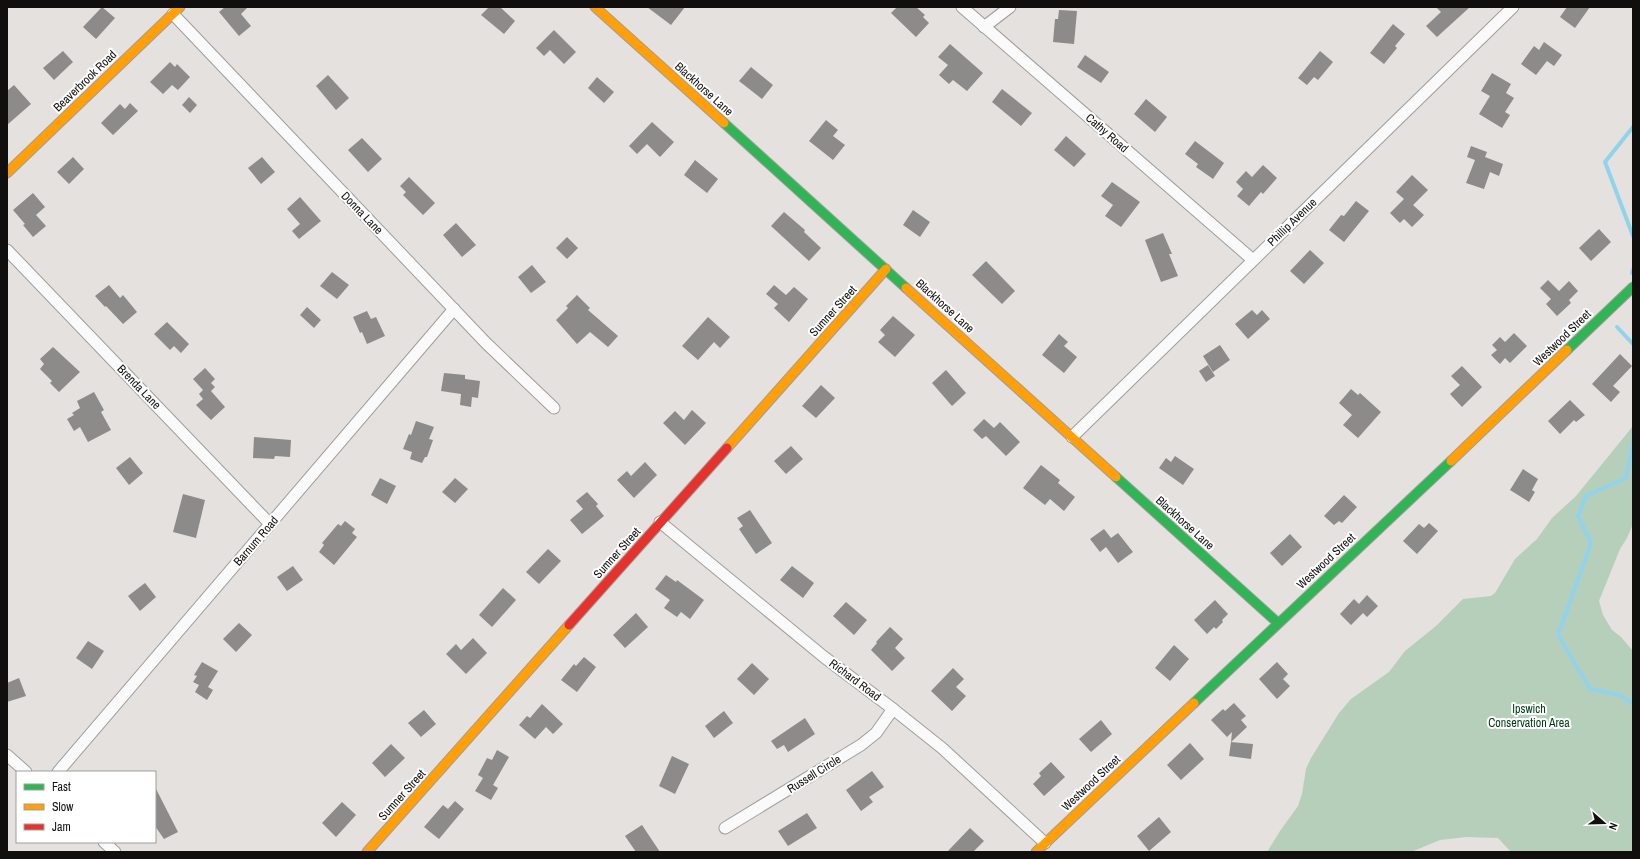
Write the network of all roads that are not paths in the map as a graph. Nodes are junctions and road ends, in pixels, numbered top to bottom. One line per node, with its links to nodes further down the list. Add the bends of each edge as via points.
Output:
1 (595, 7): 10 (street, Blackhorse Lane)
2 (962, 7): 6 (street, Cathy Road)
3 (1010, 7): 6 (street)
4 (1512, 7): 9 (street, Phillip Avenue)
5 (176, 10): 7 (street, Beaverbrook Road); 12 (street, Donna Lane)
6 (984, 27): 9 (street, Cathy Road)
7 (7, 173)
8 (7, 250): 16 (street, Brenda Lane)
9 (1253, 260): 14 (street, Phillip Avenue)
10 (886, 269): 14 (street, Blackhorse Lane); 15 (street, Sumner Street)
11 (1633, 287): 17 (street, Westwood Street)
12 (454, 309): 13 (street, Donna Lane); 16 (street, Barnum Road)
13 (554, 408)
14 (1072, 437): 17 (street, Blackhorse Lane)
15 (660, 522): 18 (street, Richard Road, via 824,657); 26 (street, Sumner Street)
16 (270, 524): 21 (street, Barnum Road)
17 (1278, 623): 24 (street, Westwood Street)
18 (894, 709): 22 (street, Russell Circle, via 876,733 865,741); 24 (street, Richard Road, via 952,756)
19 (7, 756): 20 (street)
20 (25, 771)
21 (59, 771)
22 (725, 828)
23 (105, 843): 25 (street)
24 (1045, 843): 27 (street, Westwood Street)
25 (115, 852)
26 (367, 852)
27 (1036, 852)

